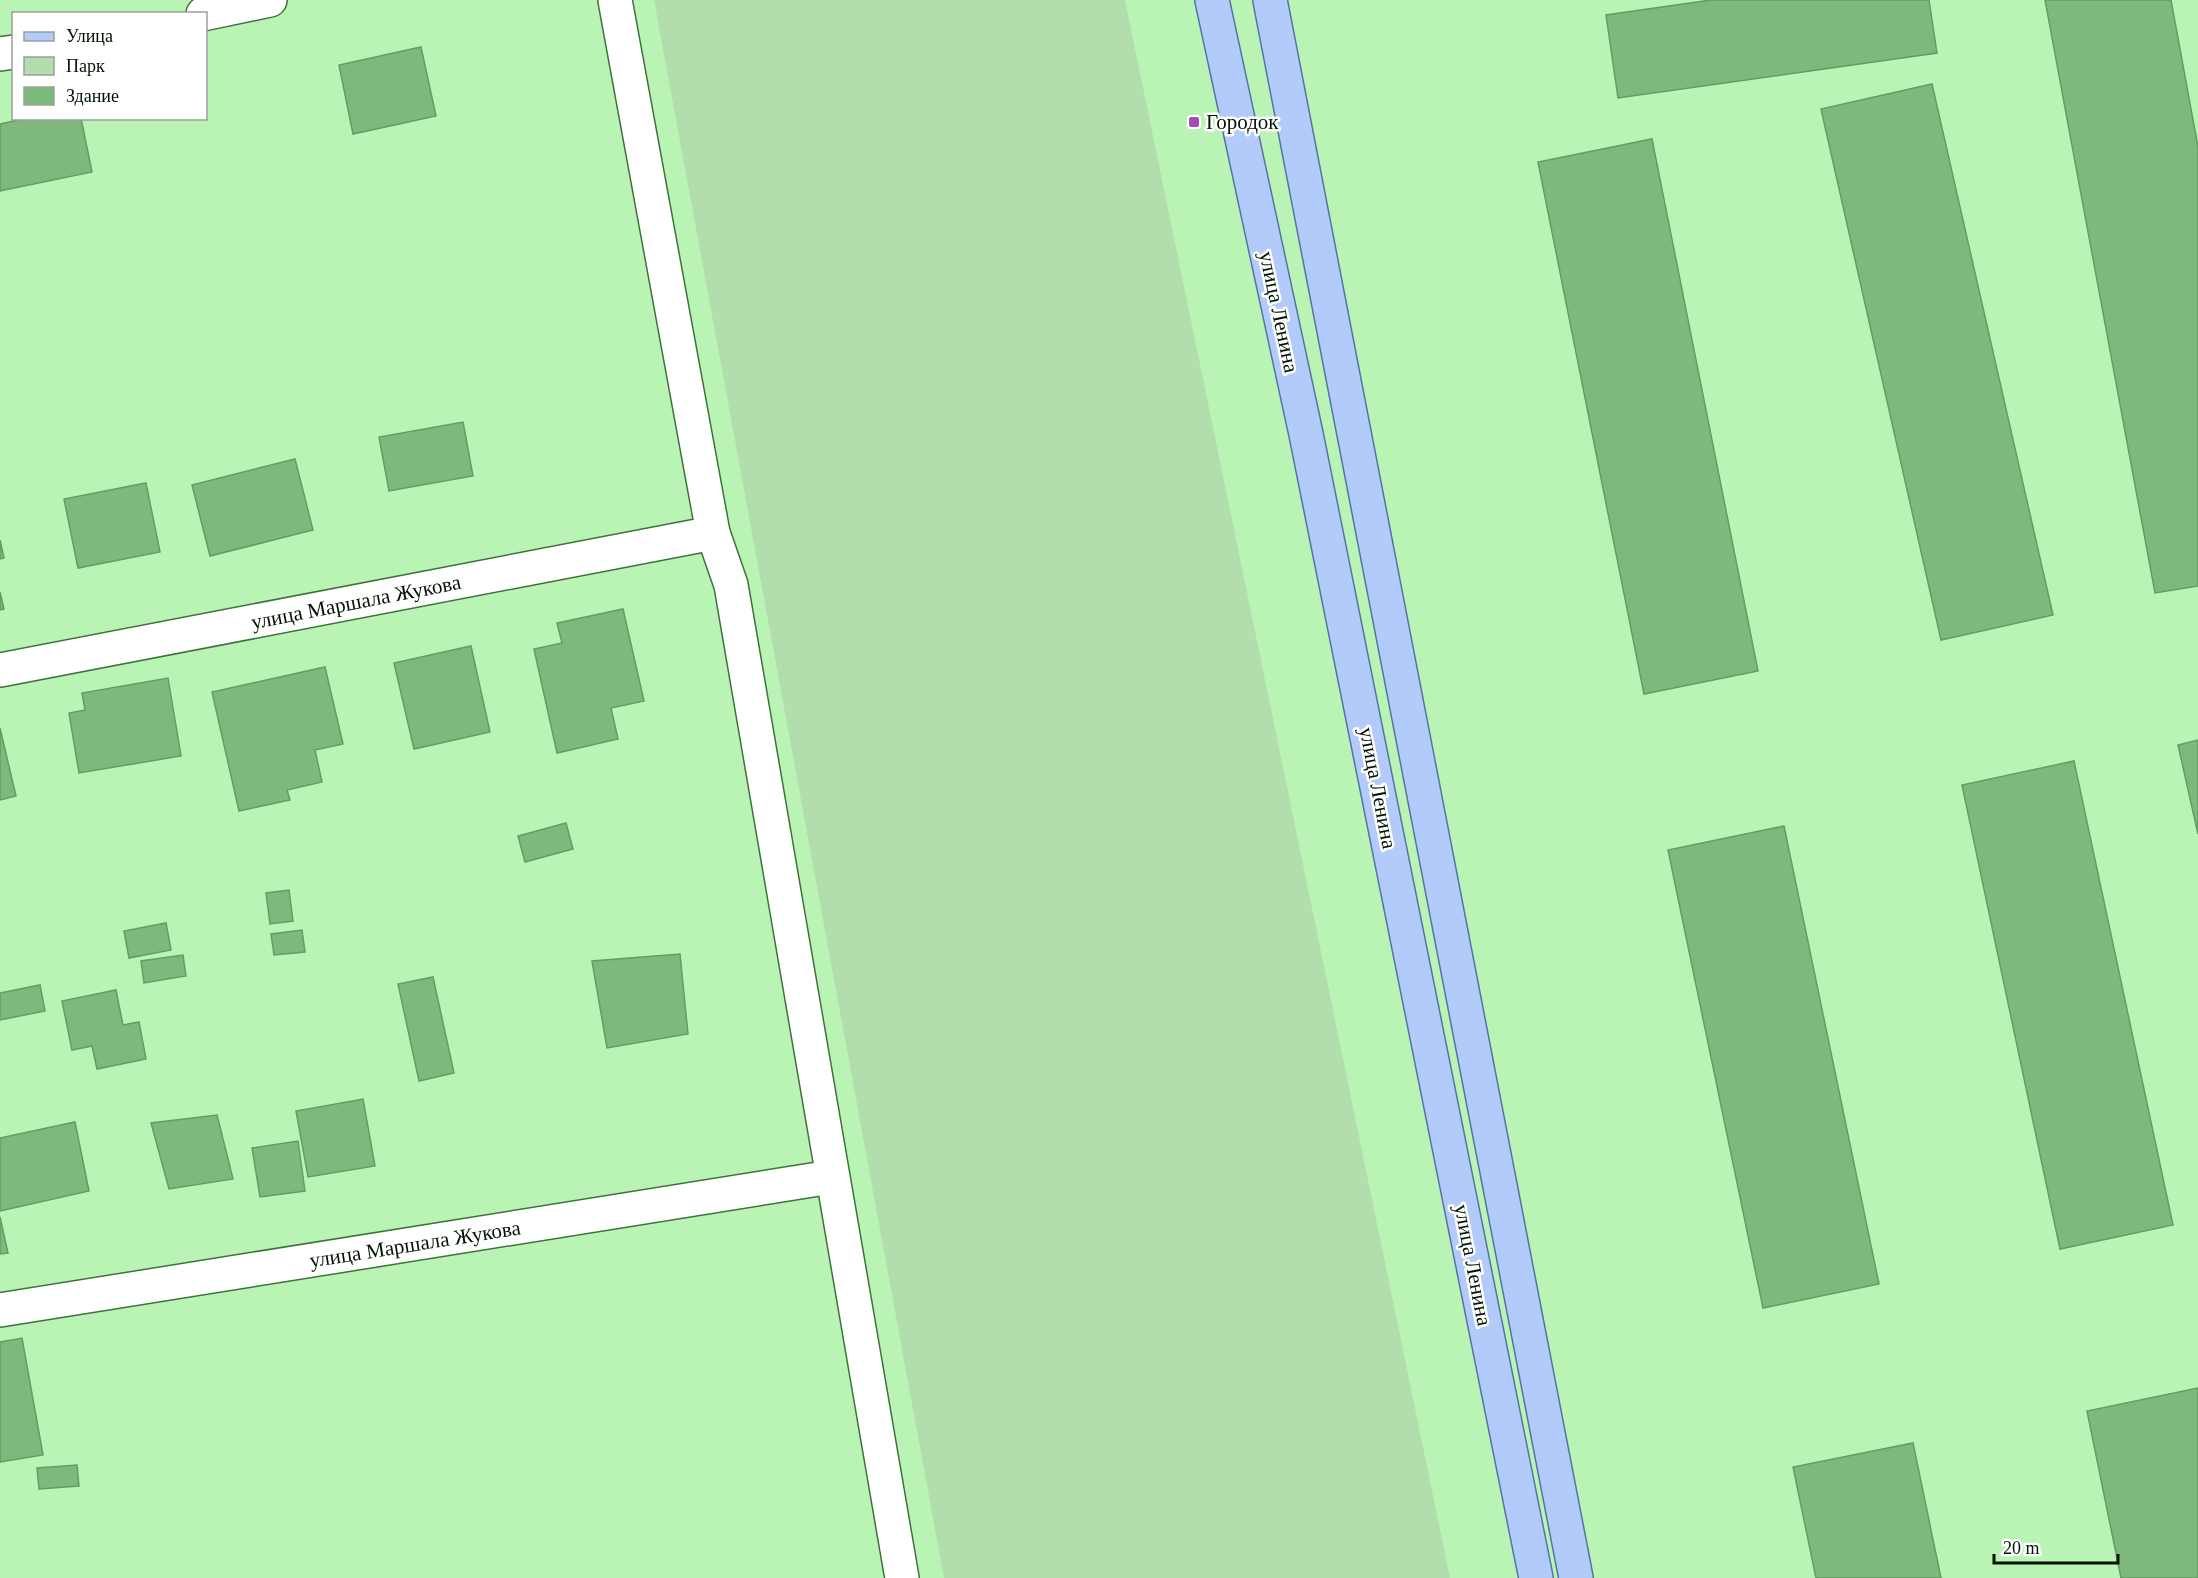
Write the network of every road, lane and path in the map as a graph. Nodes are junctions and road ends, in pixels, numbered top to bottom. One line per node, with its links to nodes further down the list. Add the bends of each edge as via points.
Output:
1 (270, 0): 5 (street)
2 (615, 0): 6 (street)
3 (1212, 0): 11 (main road, улица Ленина, via 1306,434)
4 (1270, 0): 12 (main road, улица Ленина)
5 (207, 13)
6 (712, 533): 7 (street, улица Маршала Жукова); 8 (street, via 731,585)
7 (0, 670)
8 (831, 1177): 9 (street, улица Маршала Жукова); 10 (street)
9 (0, 1310)
10 (902, 1578)
11 (1536, 1578)
12 (1576, 1578)

